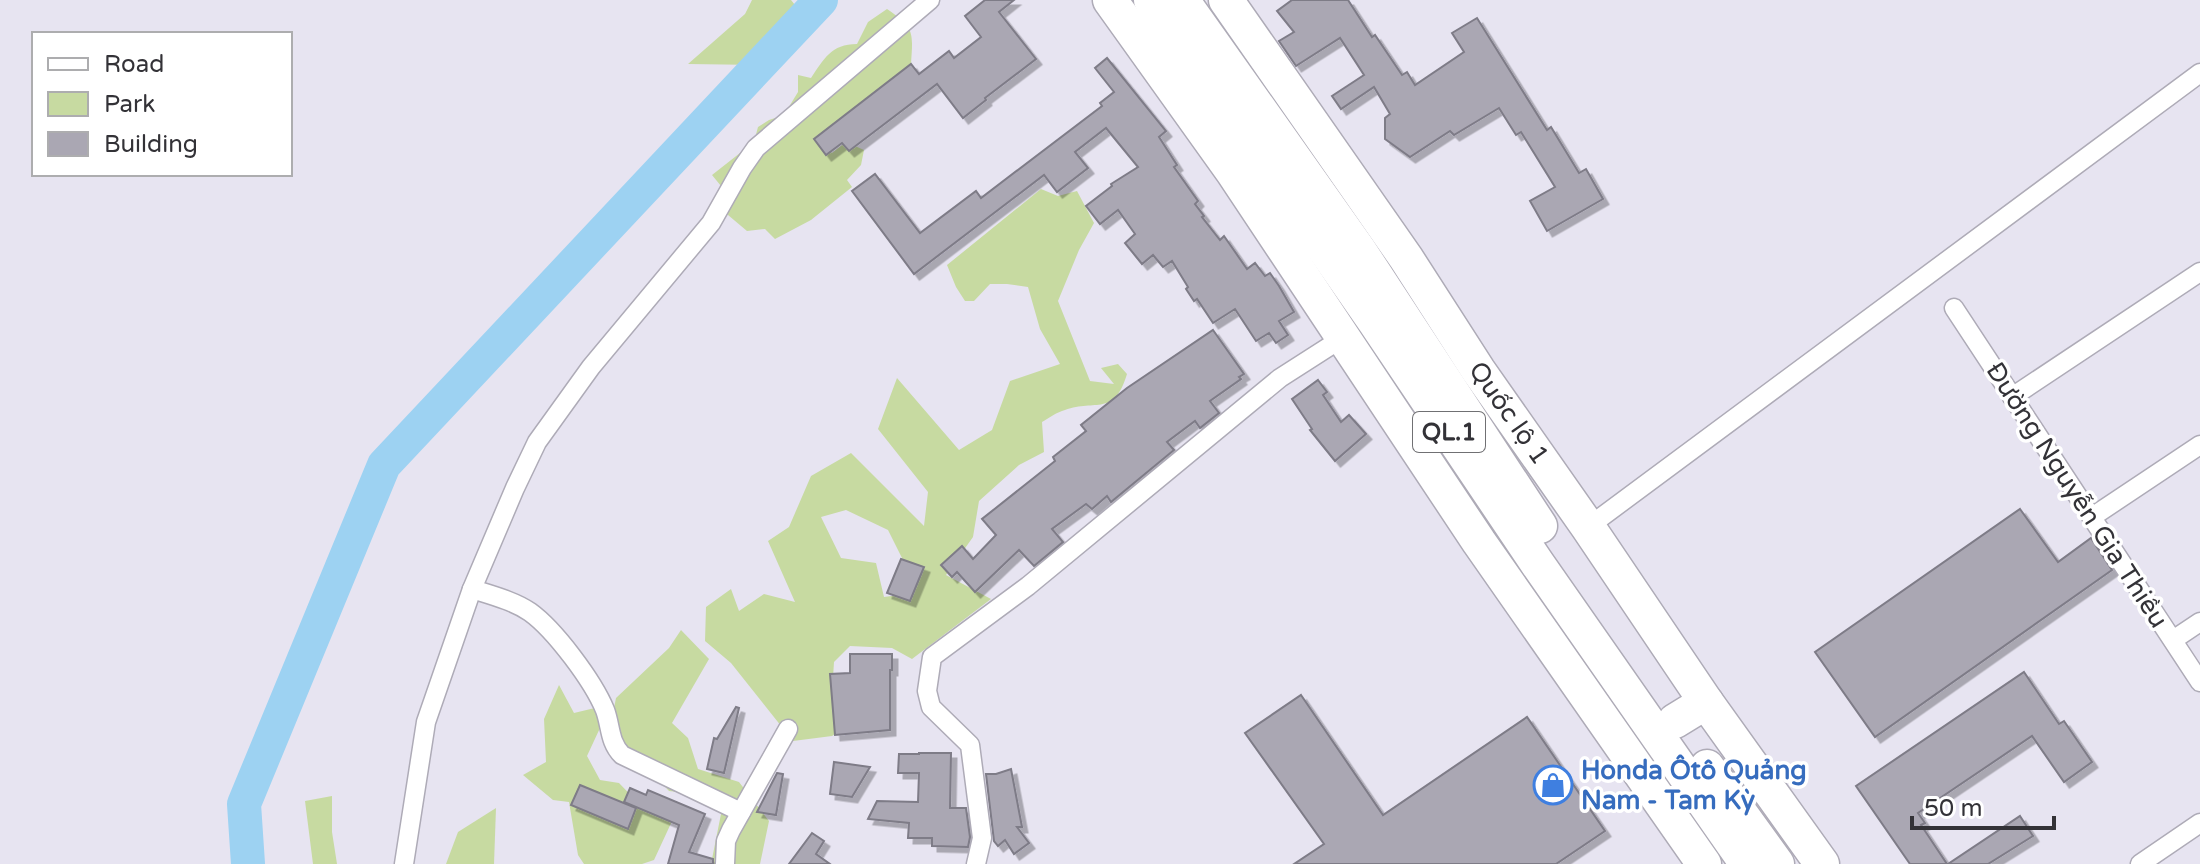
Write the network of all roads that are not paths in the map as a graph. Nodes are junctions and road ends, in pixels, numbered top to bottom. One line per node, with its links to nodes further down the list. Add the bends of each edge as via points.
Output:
1 (930, 0): 16 (street, via 756,148 711,223 591,367 537,442)
2 (1110, 0): 9 (highway, QL.1)
3 (1151, 0): 10 (highway, Quốc lộ 1 / QL.1)
4 (1182, 0): 10 (highway, Quốc lộ 1 / QL.1)
5 (1226, 0): 10 (highway, Quốc lộ 1 / QL.1, via 1406,258)
6 (2200, 73): 15 (street)
7 (2200, 272): 11 (street)
8 (1954, 308): 11 (street, Đường Nguyễn Gia Thiều)
9 (1344, 337): 12 (highway, QL.1); 27 (street, via 1280,378 1028,586 932,657 927,691 931,707 970,745 982,838)
10 (1453, 388): 12 (highway); 15 (highway, Quốc lộ 1 / QL.1); 21 (highway, Quốc lộ 1 / QL.1, via 1558,553); 29 (highway, Quốc lộ 1 / QL.1, via 1537,563)
11 (2012, 397): 14 (street, Đường Nguyễn Gia Thiều)
12 (1401, 423): 28 (highway, QL.1)
13 (2200, 445): 14 (street)
14 (2092, 517): 18 (street, Đường Nguyễn Gia Thiều)
15 (1588, 527): 20 (highway, Quốc lộ 1 / QL.1)
16 (472, 589): 23 (street, via 531,612 554,634 592,687 622,755); 25 (street, via 426,722)
17 (2200, 622): 18 (street)
18 (2173, 640): 19 (street, Đường Nguyễn Gia Thiều)
19 (2200, 682)
20 (1706, 702): 21 (highway); 31 (highway, Quốc lộ 1 / QL.1)
21 (1675, 721): 30 (highway, Quốc lộ 1 / QL.1)
22 (788, 729): 23 (street)
23 (741, 812): 26 (street, via 726,841)
24 (2200, 823): 32 (street)
25 (404, 864)
26 (725, 864)
27 (976, 864)
28 (1704, 864)
29 (1747, 864)
30 (1777, 864)
31 (1822, 864)
32 (2140, 864)

